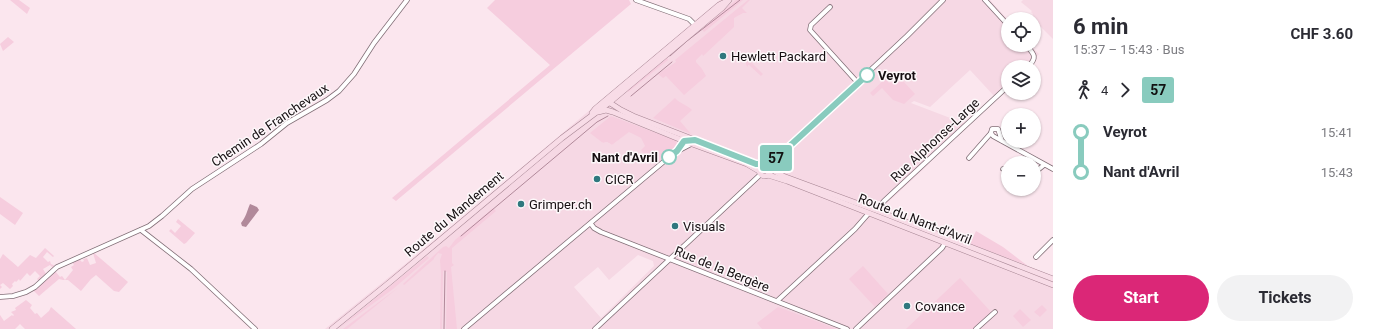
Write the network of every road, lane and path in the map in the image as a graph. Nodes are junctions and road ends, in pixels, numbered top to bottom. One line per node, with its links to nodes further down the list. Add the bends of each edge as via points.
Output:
1 (407, 0): 35 (street, Chemin de Franchevaux, via 339,91 192,189 162,216)
2 (636, 0): 8 (street, via 689,19)
3 (728, 0): 8 (main road, Route du Mandement, via 722,8)
4 (942, 0): 9 (street)
5 (985, 0): 7 (street)
6 (830, 7): 9 (street, via 811,25 810,30)
7 (1001, 17)
8 (697, 27): 11 (main road, Route du Mandement); 12 (main road, Route du Mandement)
9 (858, 83): 27 (street)
10 (1001, 92): 32 (street, Rue Alphonse-Large, via 884,201)
11 (617, 96): 12 (main road, Route du Mandement); 13 (main road)
12 (607, 102): 13 (main road); 14 (main road, Route du Mandement); 15 (main road); 16 (main road, Route du Mandement, via 595,109)
13 (616, 107): 21 (main road)
14 (597, 112): 15 (main road); 16 (main road, Route du Mandement)
15 (613, 112): 20 (main road)
16 (590, 116): 47 (main road, Route du Mandement)
17 (991, 133): 18 (street, via 992,129 997,129); 19 (street); 24 (street)
18 (1001, 139)
19 (1001, 140)
20 (684, 141): 21 (main road); 23 (street)
21 (693, 142): 23 (street); 25 (main road); 30 (main road, via 747,164)
22 (1014, 148): 26 (street)
23 (677, 151): 34 (street)
24 (969, 158)
25 (762, 164): 27 (main road); 30 (main road, via 759,168)
26 (1044, 165): 28 (street); 29 (street)
27 (770, 167): 31 (main road, via 771,172); 32 (main road, Route du Nant-d'Avril, via 783,176)
28 (1041, 168)
29 (1053, 169)
30 (760, 173): 31 (main road); 39 (street)
31 (768, 175): 33 (main road, Route du Nant-d'Avril)
32 (878, 211): 40 (main road, Route du Nant-d'Avril)
33 (869, 213): 37 (main road, Route du Nant-d'Avril); 43 (street)
34 (591, 224): 39 (street, Rue de la Bergère, via 601,232); 45 (street)
35 (141, 230): 42 (street, Chemin de Franchevaux, via 57,267 26,292); 46 (street, via 191,269)
36 (1053, 240): 38 (street)
37 (945, 243): 41 (main road, Route du Nant-d'Avril); 52 (street)
38 (1036, 257)
39 (670, 259): 43 (street, Rue de la Bergère); 50 (street)
40 (1053, 279)
41 (1053, 285)
42 (0, 297)
43 (777, 301): 51 (street, Rue de la Bergère)
44 (995, 312): 53 (street)
45 (471, 324): 48 (street); 49 (street)
46 (255, 329)
47 (332, 329)
48 (464, 329)
49 (472, 329)
50 (595, 329)
51 (847, 329)
52 (856, 329)
53 (976, 329)

